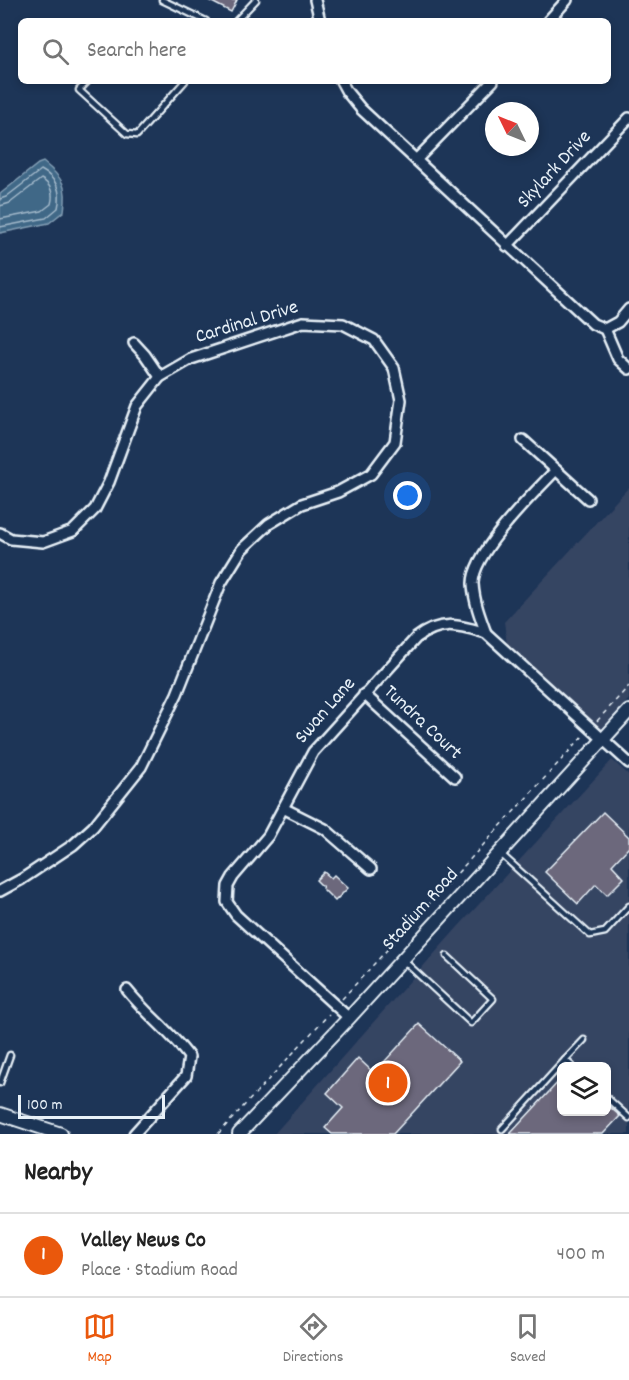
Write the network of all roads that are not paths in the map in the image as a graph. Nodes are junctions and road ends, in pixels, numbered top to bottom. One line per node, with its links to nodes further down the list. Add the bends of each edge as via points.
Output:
1 (162, 0): 5 (lane)
2 (256, 0): 6 (lane)
3 (315, 0): 7 (street)
4 (567, 0): 8 (street)
5 (200, 18)
6 (239, 18)
7 (319, 18)
8 (551, 18)
9 (85, 84): 10 (lane, via 79,90 132,136)
10 (182, 84)
11 (343, 84): 14 (street, via 361,109)
12 (490, 84): 14 (street)
13 (629, 118): 15 (street, Skylark Drive)
14 (416, 160): 15 (street)
15 (507, 246): 17 (street, via 593,324)
16 (629, 309): 17 (street)
17 (605, 329): 19 (street, via 618,359)
18 (134, 343): 20 (street)
19 (629, 369)
20 (160, 377): 24 (street, Cardinal Drive, via 137,406 95,509 73,531 43,542); 34 (street, Cardinal Drive, via 191,359 303,322 343,324 374,340 394,368 401,400 395,442 371,474 338,492 302,504 269,524 242,549 221,583 177,694 141,767 80,839)
21 (523, 440): 22 (street)
22 (556, 470): 23 (street); 25 (street, via 506,526 475,570 475,602)
23 (588, 499)
24 (0, 533)
25 (486, 633): 26 (street, Swan Lane, via 457,625 426,630); 28 (street, Swan Lane)
26 (364, 694): 30 (street, Tundra Court); 31 (street, Swan Lane, via 313,752)
27 (629, 711): 28 (street, Stadium Road)
28 (603, 739): 29 (street, Swan Lane); 32 (street, Stadium Road)
29 (629, 763)
30 (455, 777)
31 (283, 808): 33 (street, via 325,829); 39 (street, Swan Lane, via 263,845 233,877 227,902 236,915)
32 (500, 853): 35 (lane, via 590,934 605,932); 37 (street, Stadium Road)
33 (371, 869)
34 (0, 891)
35 (629, 906)
36 (447, 956): 37 (lane, via 493,999 471,1023)
37 (402, 959): 39 (street, Stadium Road)
38 (127, 990): 50 (street, via 189,1057 186,1076)
39 (349, 1018): 51 (street, Stadium Road)
40 (584, 1040): 42 (lane)
41 (10, 1054): 44 (lane)
42 (565, 1060): 43 (lane); 48 (lane)
43 (567, 1062)
44 (0, 1083)
45 (611, 1102): 47 (lane)
46 (0, 1114): 49 (street)
47 (629, 1118)
48 (502, 1129)
49 (61, 1134)
50 (134, 1134)
51 (239, 1134)

